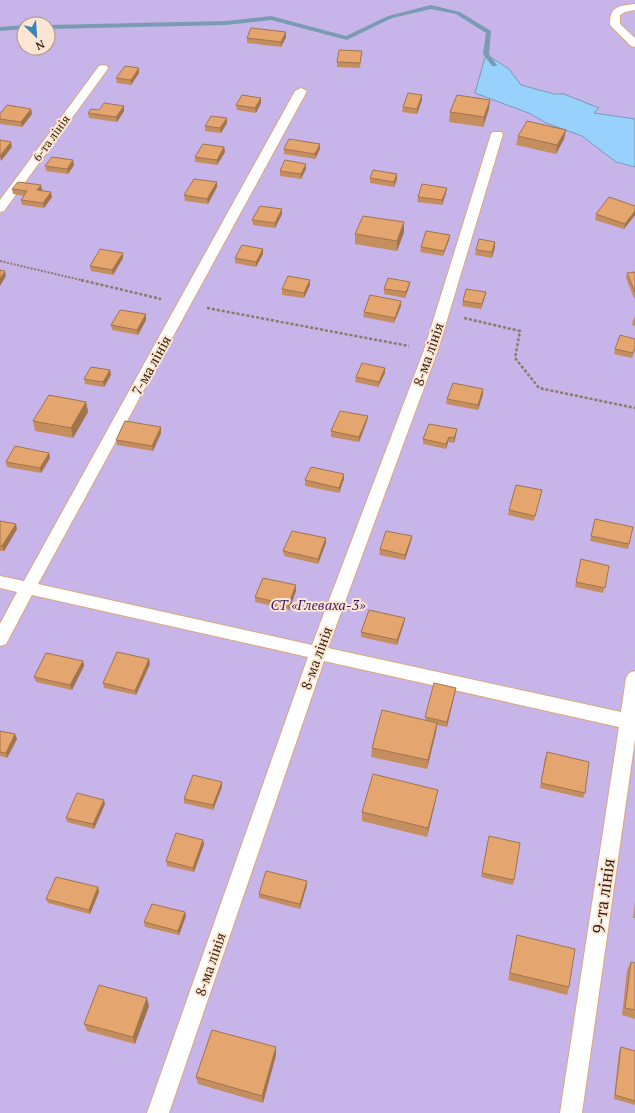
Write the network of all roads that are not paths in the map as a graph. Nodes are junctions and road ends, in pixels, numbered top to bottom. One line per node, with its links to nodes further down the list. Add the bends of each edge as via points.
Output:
1 (635, 7): 2 (lane, via 622,9 615,14 615,25)
2 (635, 44)
3 (103, 68): 6 (lane, 6-та лінія)
4 (301, 91): 8 (lane, 7-ма лінія)
5 (497, 134): 10 (lane, 8-ма лінія, via 431,350)
6 (0, 208)
7 (0, 582): 8 (lane)
8 (28, 588): 9 (lane, 7-ма лінія); 10 (lane)
9 (0, 639)
10 (318, 652): 12 (lane); 13 (lane, 8-ма лінія)
11 (635, 678): 12 (lane, 9-та лінія)
12 (631, 722): 14 (lane, 9-та лінія)
13 (158, 1113)
14 (572, 1113)

